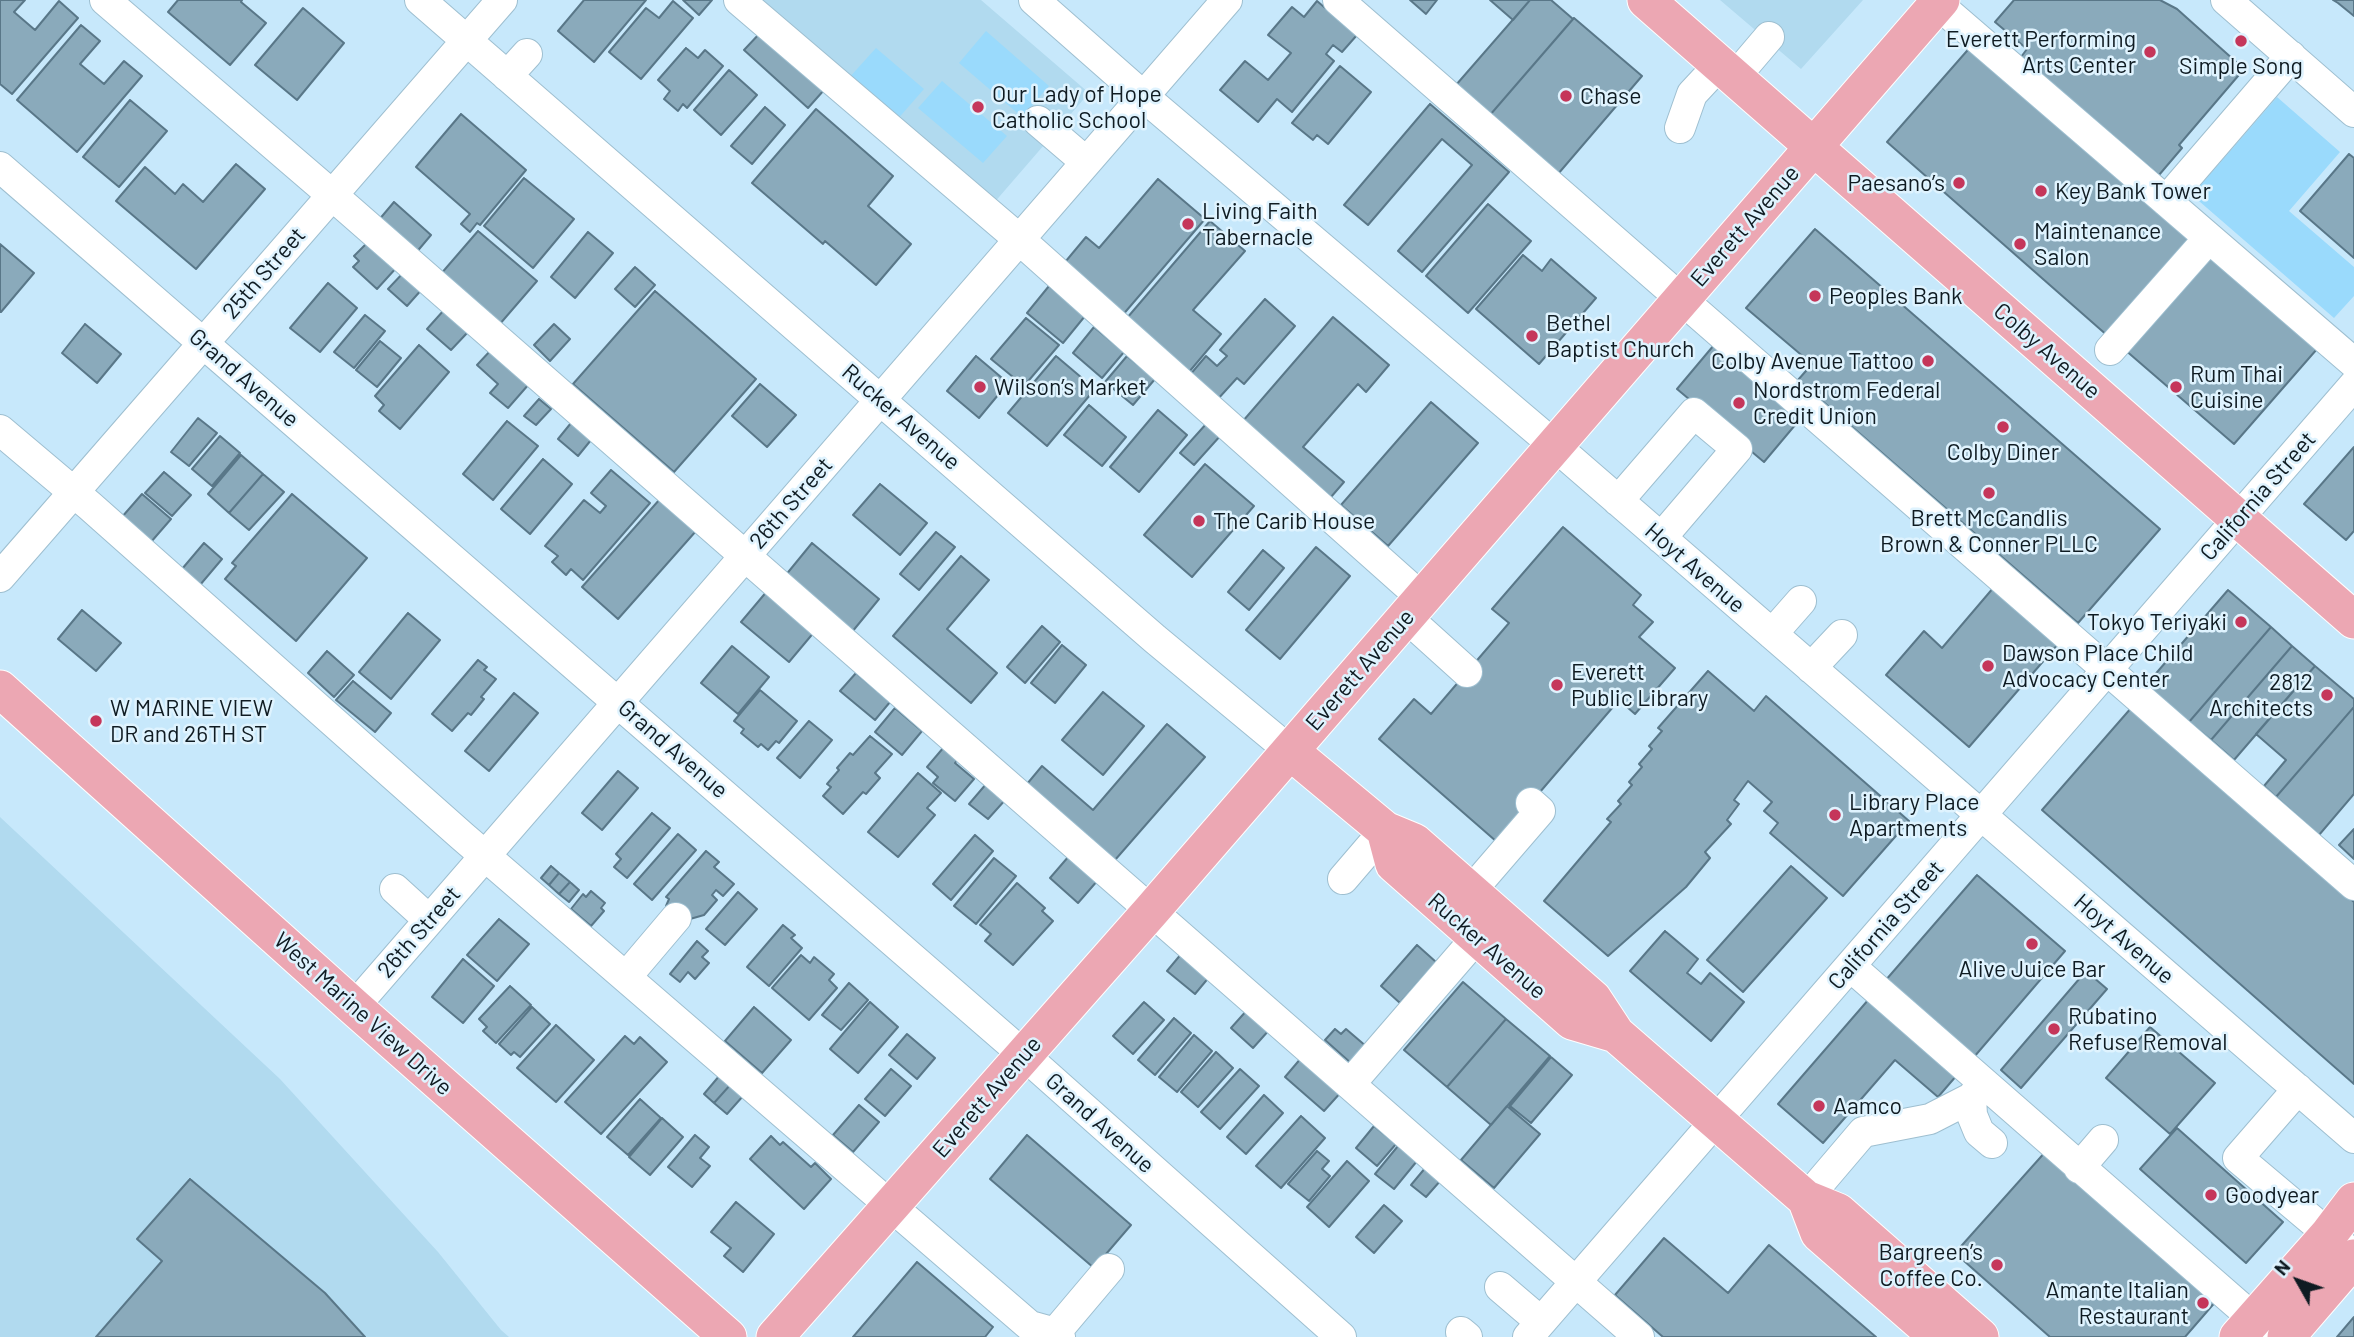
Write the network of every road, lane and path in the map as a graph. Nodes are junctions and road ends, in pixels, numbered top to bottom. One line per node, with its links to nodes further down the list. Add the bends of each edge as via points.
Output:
1 (105, 0): 22 (street, via 228,117)
2 (420, 0): 12 (street, Rucker Avenue)
3 (502, 0): 12 (street, 25th Street)
4 (739, 0): 25 (street)
5 (1034, 0): 15 (street, Hoyt Avenue)
6 (1227, 0): 15 (street, 26th Street)
7 (1646, 0): 14 (main road, Colby Avenue)
8 (2226, 0): 13 (street)
9 (1937, 1): 19 (main road, Everett Avenue); 23 (street)
10 (1349, 4): 26 (street, via 1605,222)
11 (1769, 37): 14 (street)
12 (466, 40): 22 (street, 25th Street); 31 (street, Rucker Avenue, via 517,65)
13 (2291, 56): 16 (street); 23 (street)
14 (1727, 71): 18 (street, via 1692,94); 19 (main road, Colby Avenue)
15 (1143, 96): 20 (street, 26th Street); 33 (street, Hoyt Avenue)
16 (2354, 111)
17 (1038, 121): 20 (street)
18 (1680, 128)
19 (1814, 146): 26 (main road, Everett Avenue); 36 (main road, Colby Avenue)
20 (1086, 162): 25 (street, 26th Street)
21 (0, 167): 27 (street, Grand Avenue)
22 (332, 195): 27 (street, 25th Street); 38 (street)
23 (2166, 201): 24 (street)
24 (2209, 238): 28 (street); 29 (street)
25 (1020, 240): 31 (street, 26th Street); 41 (street)
26 (1681, 299): 33 (main road, Everett Avenue); 46 (street, via 1836,444)
27 (203, 343): 34 (street, 25th Street); 49 (street, Grand Avenue)
28 (2110, 350)
29 (2354, 363)
30 (2354, 385): 36 (street, California Street)
31 (881, 399): 38 (street, 26th Street); 50 (street, Rucker Avenue)
32 (0, 430): 34 (street)
33 (1555, 446): 35 (street, Hoyt Avenue); 41 (main road, Everett Avenue)
34 (73, 493): 39 (street, 25th Street); 54 (street)
35 (1618, 501): 37 (street, Hoyt Avenue); 37 (street, via 1694,413 1737,449)
36 (2238, 519): 42 (main road, Colby Avenue); 46 (street, California Street)
37 (1661, 538): 43 (street, Hoyt Avenue)
38 (745, 555): 49 (street, 26th Street); 59 (street)
39 (3, 566)
40 (1801, 601): 43 (street)
41 (1414, 608): 47 (street); 50 (main road, Everett Avenue)
42 (2354, 620)
43 (1772, 634): 45 (street, Hoyt Avenue)
44 (1842, 635): 45 (street)
45 (1811, 668): 52 (street, Hoyt Avenue)
46 (2107, 670): 52 (street, California Street); 56 (street)
47 (1467, 672)
48 (0, 689): 65 (main road, West Marine View Drive)
49 (619, 702): 54 (street, 26th Street); 67 (street, Grand Avenue)
50 (1290, 751): 53 (main road, Rucker Avenue); 59 (main road, Everett Avenue)
51 (1531, 803): 58 (street, via 1540,811)
52 (1981, 815): 63 (street, California Street); 69 (street, Hoyt Avenue)
53 (1385, 830): 55 (street); 58 (main road, Rucker Avenue, via 1414,842); 62 (main road, Rucker Avenue, via 1394,864)
54 (486, 856): 61 (street, 26th Street); 64 (street)
55 (1343, 880)
56 (2354, 885)
57 (395, 889): 61 (street)
58 (1471, 891): 66 (main road, Rucker Avenue, via 1593,999)
59 (1151, 911): 67 (main road, Everett Avenue); 68 (street)
60 (676, 918): 64 (street)
61 (429, 920): 65 (street, 26th Street)
62 (1477, 937): 66 (main road, Rucker Avenue, via 1572,1021); 68 (street)
63 (1850, 966): 70 (street); 71 (street, California Street)
64 (626, 977): 78 (street)
65 (355, 1007): 86 (main road, West Marine View Drive)
66 (1616, 1034): 71 (main road, Rucker Avenue)
67 (1024, 1055): 78 (main road, Everett Avenue); 88 (street, Grand Avenue)
68 (1350, 1084): 81 (street)
69 (2298, 1089): 72 (street, Hoyt Avenue); 79 (street, via 2238,1158)
70 (1978, 1091): 74 (street, via 1972,1115 1979,1132); 75 (street, via 2032,1114); 76 (street, via 1930,1118 1863,1132)
71 (1716, 1121): 76 (main road, Rucker Avenue); 81 (street, California Street)
72 (2354, 1138)
73 (2103, 1140): 75 (street)
74 (1992, 1143)
75 (2079, 1167): 84 (street)
76 (1806, 1199): 90 (main road, Rucker Avenue, via 1819,1233); 91 (main road, Rucker Avenue, via 1838,1212)
77 (2354, 1201): 79 (main road)
78 (891, 1206): 85 (street, via 1030,1326); 87 (main road, Everett Avenue)
79 (2346, 1249): 84 (main road); 92 (main road)
80 (1109, 1269): 85 (street)
81 (1576, 1283): 83 (street, California Street); 89 (street)
82 (1500, 1287): 83 (street)
83 (1535, 1329)
84 (2256, 1331)
85 (1057, 1335)
86 (728, 1337)
87 (775, 1337)
88 (1341, 1337)
89 (1639, 1337)
90 (1938, 1337)
91 (1980, 1337)
92 (2286, 1337)

